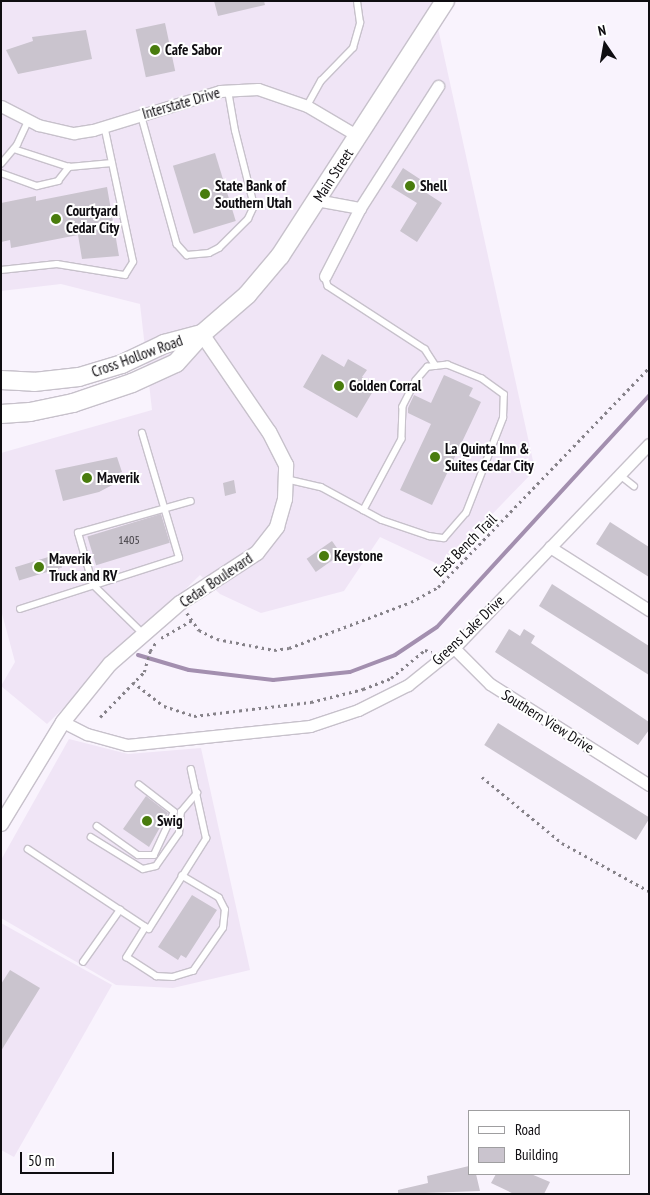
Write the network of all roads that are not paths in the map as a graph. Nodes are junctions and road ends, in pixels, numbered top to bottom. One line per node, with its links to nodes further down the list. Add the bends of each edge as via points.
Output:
1 (356, 1): 6 (lane, via 360,23 353,48 321,81)
2 (445, 1): 10 (main road, Main Street)
3 (438, 86): 17 (street)
4 (228, 90): 6 (street, Interstate Drive, via 258,89); 7 (street, Interstate Drive); 7 (lane, via 234,131 254,206 248,219 219,248 209,253 187,255 176,244)
5 (1, 106): 8 (street, Interstate Drive)
6 (307, 106): 10 (street, Interstate Drive)
7 (141, 114): 9 (street, Interstate Drive)
8 (28, 121): 9 (street, Interstate Drive, via 55,131 74,133); 11 (lane)
9 (104, 126): 12 (lane)
10 (358, 136): 16 (main road, Main Street)
11 (14, 149): 13 (lane); 14 (lane)
12 (112, 163): 14 (lane); 18 (lane, via 133,262 125,274 57,264)
13 (1, 164)
14 (69, 167): 15 (lane, via 58,181 37,186)
15 (1, 173)
16 (316, 200): 17 (street); 20 (main road, Main Street, via 264,276 223,318)
17 (360, 208): 19 (street)
18 (1, 270)
19 (325, 276): 21 (lane, via 328,286 424,348)
20 (202, 334): 22 (main road, Cross Hollow Road, via 164,344 122,364 79,377 34,382); 23 (main road, Cross Hollow Road, via 176,363 139,380 62,406); 27 (street, Cedar Boulevard, via 269,432 286,465)
21 (436, 366): 31 (lane, via 428,367 416,381 403,407 402,439); 31 (lane, via 448,365 482,379 504,394 503,418 466,513 444,538 428,536 382,520)
22 (1, 380)
23 (1, 414)
24 (142, 433): 30 (lane)
25 (649, 444): 26 (street, Greens Lake Drive)
26 (620, 474): 28 (lane); 32 (street, Greens Lake Drive)
27 (286, 479): 31 (lane, via 321,488); 36 (street, Cedar Boulevard, via 285,499 277,527 257,552 180,603)
28 (634, 486)
29 (191, 501): 30 (lane)
30 (165, 509): 33 (lane, via 179,558); 33 (lane, via 78,533)
31 (364, 510)
32 (550, 547): 35 (street); 37 (street, Greens Lake Drive)
33 (93, 585): 34 (lane); 36 (lane)
34 (20, 609)
35 (649, 610)
36 (144, 635): 38 (street, Cedar Boulevard, via 110,664)
37 (454, 648): 38 (street, Greens Lake Drive, via 408,685 358,710 310,726 127,745 86,734); 41 (street, Southern View Drive, via 490,684)
38 (63, 722): 45 (street, Cedar Boulevard)
39 (190, 770): 42 (lane)
40 (139, 785): 43 (lane)
41 (649, 785)
42 (196, 793): 44 (lane); 49 (lane, via 206,840)
43 (174, 812): 44 (lane); 46 (lane, via 154,855 146,856)
44 (181, 812): 47 (lane, via 179,833 156,866 143,869)
45 (1, 824)
46 (97, 826)
47 (91, 837)
48 (28, 849): 50 (lane)
49 (182, 876): 51 (lane, via 149,928); 51 (lane, via 219,898 225,910 223,928 193,971 156,976 127,957)
50 (120, 910): 51 (lane); 52 (lane)
51 (146, 927)
52 (83, 962)

